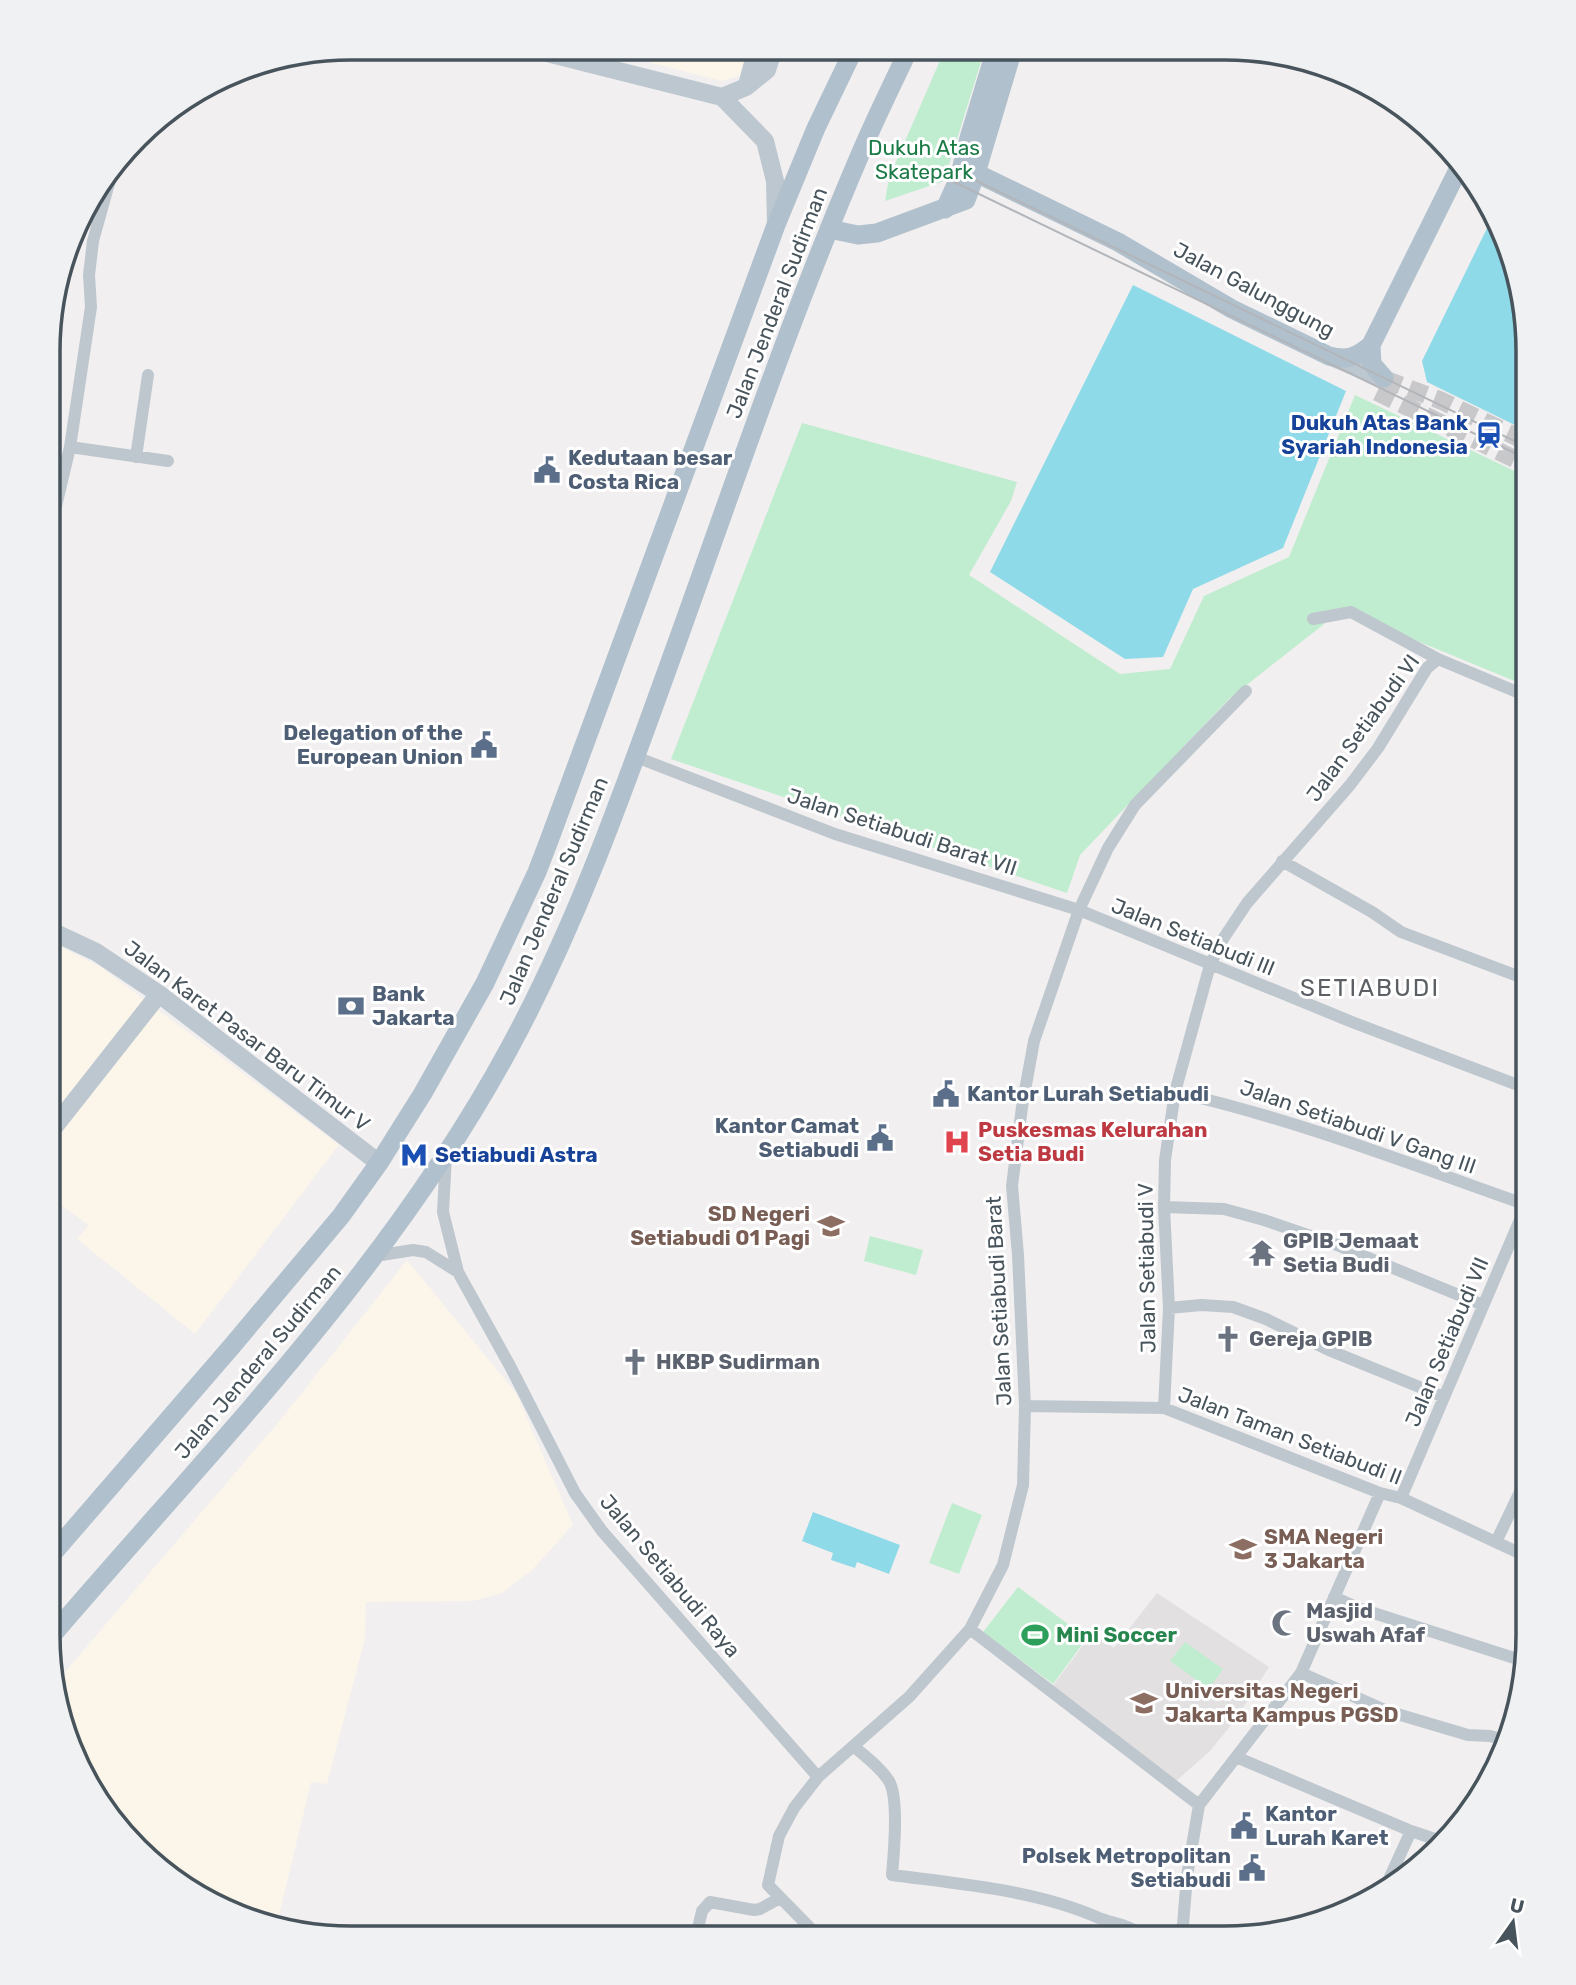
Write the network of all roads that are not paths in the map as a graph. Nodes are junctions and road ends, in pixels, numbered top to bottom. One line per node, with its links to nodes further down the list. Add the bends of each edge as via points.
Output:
1 (576, 60): 9 (street)
2 (754, 60): 8 (street)
3 (770, 60): 8 (street, via 767,70)
4 (849, 60): 13 (main road, Jalan Jenderal Sudirman)
5 (904, 60): 14 (main road, Jalan Jenderal Sudirman)
6 (993, 60): 10 (main road, via 969,138)
7 (1009, 60): 10 (main road)
8 (746, 87): 9 (street)
9 (722, 96): 13 (street, via 765,141 775,181)
10 (969, 171): 14 (main road, via 966,200 945,209 877,233 858,236); 16 (main road, Jalan Galunggung, via 1118,242 1232,309)
11 (1457, 174): 15 (main road)
12 (106, 193): 20 (street, via 93,241 91,307)
13 (776, 225): 39 (main road, Jalan Jenderal Sudirman, via 537,872 485,983)
14 (829, 229): 28 (main road, Jalan Jenderal Sudirman)
15 (1371, 345): 16 (main road, Jalan Galunggung, via 1348,359); 17 (street); 19 (main road, via 1372,364)
16 (1329, 356): 17 (street)
17 (1364, 372): 19 (street)
18 (148, 375): 21 (street)
19 (1382, 383)
20 (70, 447): 21 (street); 23 (street)
21 (135, 457): 22 (street)
22 (168, 461)
23 (60, 489)
24 (1313, 619): 25 (street, via 1351,612)
25 (1438, 659): 27 (street, Jalan Setiabudi VI); 29 (street, Jalan Setiabudi VI, via 1427,668 1350,785)
26 (1246, 691): 30 (street, Jalan Setiabudi Barat, via 1135,805 1108,848)
27 (1516, 692)
28 (636, 757): 30 (street, Jalan Setiabudi Barat VII, via 835,834); 38 (main road, Jalan Jenderal Sudirman, via 547,974 511,1046)
29 (1282, 861): 32 (street, Jalan Setiabudi VI, via 1247,903); 33 (street, via 1401,932)
30 (1079, 910): 32 (street, Jalan Setiabudi III); 48 (street, Jalan Setiabudi Barat, via 1034,1041 1012,1186)
31 (60, 935): 34 (street, Jalan Karet Pasar Baru Timur V, via 96,952)
32 (1210, 965): 35 (street, Jalan Setiabudi III); 36 (street, Jalan Setiabudi V)
33 (1516, 975)
34 (159, 994): 37 (street); 39 (street, Jalan Karet Pasar Baru Timur V)
35 (1516, 1084)
36 (1175, 1091): 40 (street, Jalan Setiabudi V Gang III, via 1303,1126); 41 (street, Jalan Setiabudi V)
37 (60, 1120)
38 (446, 1154): 43 (main road, Jalan Jenderal Sudirman); 44 (street, Jalan Setiabudi Raya, via 443,1212)
39 (379, 1163): 54 (main road, Jalan Jenderal Sudirman, via 341,1216)
40 (1516, 1199)
41 (1164, 1207): 45 (street, via 1224,1209 1264,1220); 46 (street, Jalan Setiabudi V)
42 (1516, 1228): 45 (street, Jalan Setiabudi VII)
43 (375, 1256): 44 (street, Jalan Setiabudi Raya, via 426,1252); 57 (main road, Jalan Jenderal Sudirman, via 346,1296)
44 (458, 1272): 64 (street, Jalan Setiabudi Raya, via 593,1519)
45 (1483, 1305): 47 (street, Jalan Setiabudi VII)
46 (1170, 1308): 47 (street, via 1233,1307); 49 (street, Jalan Setiabudi V)
47 (1444, 1397): 51 (street, Jalan Setiabudi VII)
48 (1025, 1406): 49 (street, Jalan Taman Setiabudi II); 58 (street, Jalan Setiabudi Barat, via 1023,1485 1003,1565)
49 (1164, 1408): 50 (street, Jalan Taman Setiabudi II)
50 (1380, 1493): 51 (street, Jalan Taman Setiabudi II); 56 (street)
51 (1401, 1498): 53 (street, Jalan Taman Setiabudi II)
52 (1516, 1500): 53 (street)
53 (1496, 1542): 55 (street, Jalan Taman Setiabudi II)
54 (60, 1545)
55 (1516, 1552)
56 (1334, 1597): 59 (street); 60 (street)
57 (60, 1626)
58 (970, 1629): 62 (street, Jalan Setiabudi Barat, via 909,1697); 65 (street)
59 (1516, 1657)
60 (1301, 1673): 61 (street, via 1387,1711 1468,1735); 63 (street)
61 (1497, 1738)
62 (853, 1746): 64 (street, Jalan Setiabudi Barat); 72 (street, via 891,1784 895,1825 892,1875 995,1889)
63 (1236, 1757): 65 (street); 66 (street)
64 (818, 1777): 69 (street, Jalan Setiabudi Barat, via 779,1836 768,1885)
65 (1199, 1805): 73 (street)
66 (1411, 1831): 67 (street); 68 (street)
67 (1433, 1838)
68 (1391, 1873)
69 (780, 1898): 70 (street, via 754,1910 710,1902); 71 (street)
70 (699, 1926)
71 (808, 1926)
72 (1126, 1926)
73 (1183, 1926)

